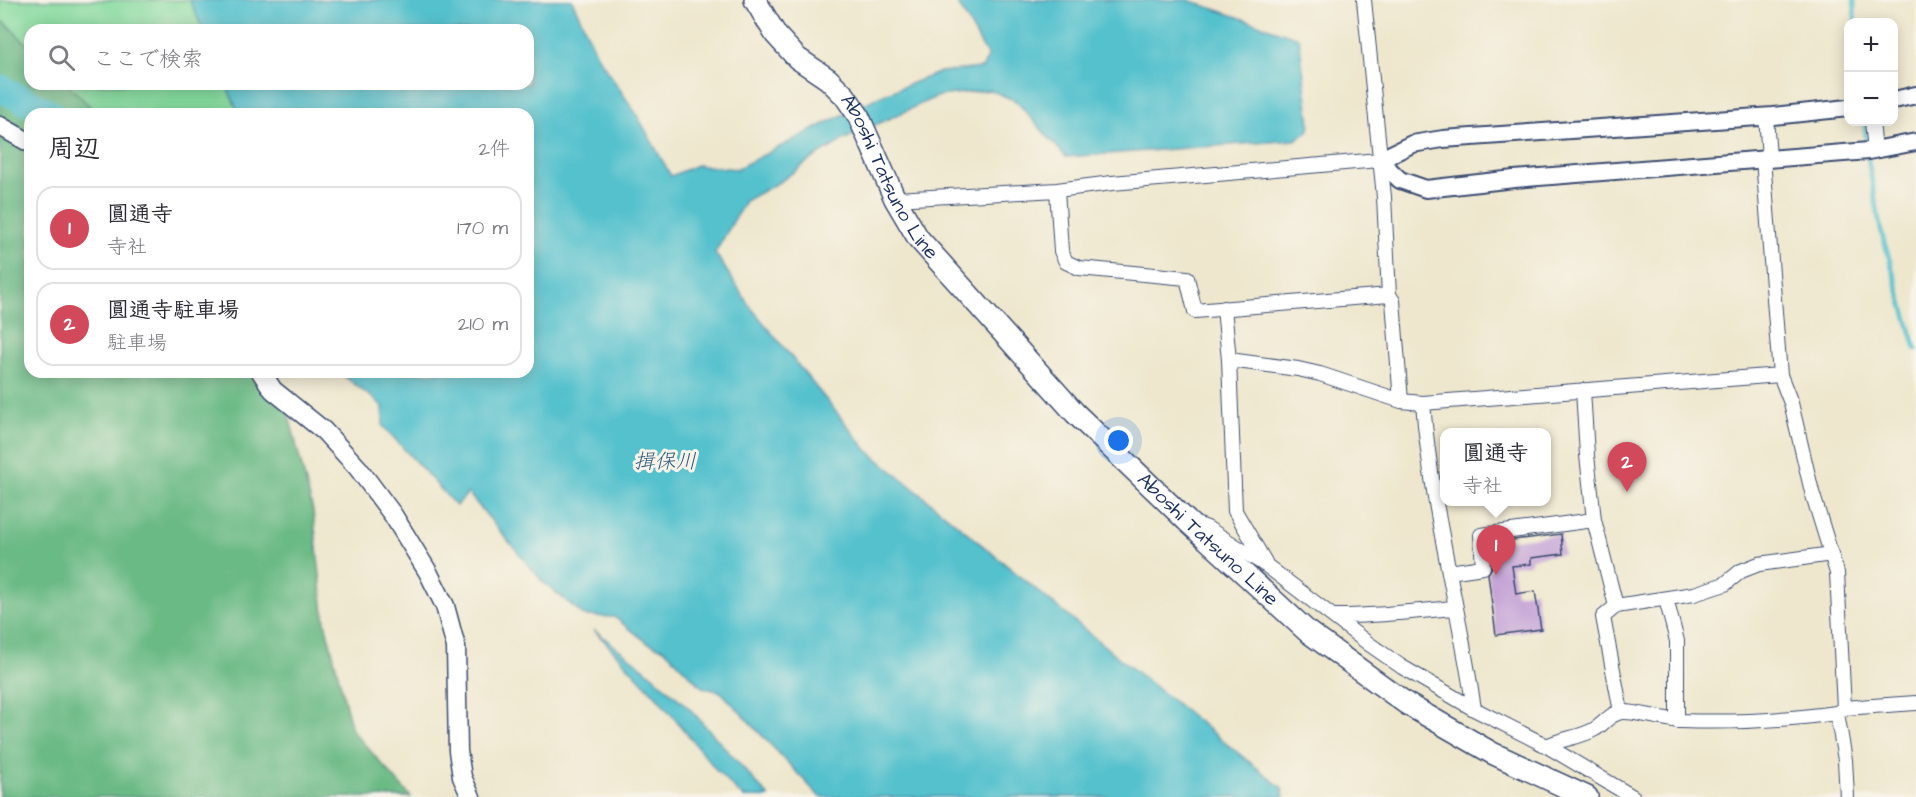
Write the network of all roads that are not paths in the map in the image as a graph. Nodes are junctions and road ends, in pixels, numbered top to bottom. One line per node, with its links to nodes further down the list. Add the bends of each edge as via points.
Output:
1 (755, 0): 15 (main road, Aboshi Tatsuno Line, via 776,35 797,58 845,96 858,115)
2 (1364, 0): 13 (street)
3 (1916, 95): 4 (street)
4 (1898, 99)
5 (1844, 108): 6 (street)
6 (1766, 116): 12 (street); 13 (street, via 1443,139 1412,144)
7 (0, 126): 9 (main road)
8 (1872, 126): 11 (street)
9 (24, 140)
10 (1916, 142): 11 (street)
11 (1875, 150): 12 (street)
12 (1766, 158): 13 (street, via 1426,189 1400,180); 19 (street)
13 (1379, 160): 14 (street); 16 (street)
14 (1057, 190): 15 (street); 17 (street, via 1061,251 1066,262 1079,268 1187,278 1195,311)
15 (895, 199): 25 (main road, Aboshi Tatsuno Line, via 918,238 1007,339 1075,413)
16 (1389, 295): 17 (street); 22 (street, via 1393,301)
17 (1224, 308): 18 (street)
18 (1229, 360): 22 (street, via 1320,374); 27 (street, via 1235,511)
19 (1780, 375): 21 (street); 26 (street)
20 (265, 378): 39 (main road, via 273,390 324,431 358,468 393,515 441,597 456,647 458,751 462,777)
21 (1583, 390): 23 (street); 24 (street)
22 (1401, 400): 23 (street)
23 (1423, 403): 28 (street)
24 (1594, 520): 28 (street, via 1481,535 1484,567); 30 (street)
25 (1187, 521): 27 (street, via 1207,528); 40 (main road, Aboshi Tatsuno Line, via 1308,632 1407,704 1492,753)
26 (1832, 554): 29 (street, via 1759,564 1741,571 1725,584); 35 (street, via 1837,573)
27 (1267, 566): 32 (street)
28 (1449, 572): 31 (street)
29 (1666, 598): 30 (street); 37 (street, via 1677,642)
30 (1616, 606): 36 (street, via 1603,617)
31 (1455, 608): 32 (street, via 1368,617); 34 (street)
32 (1333, 616): 34 (street, via 1402,667)
33 (1916, 703): 35 (street)
34 (1474, 709): 38 (street)
35 (1840, 710): 37 (street, via 1763,722); 42 (street)
36 (1621, 712): 37 (street); 38 (street, via 1582,736)
37 (1677, 721)
38 (1547, 746): 41 (street)
39 (471, 797)
40 (1587, 797)
41 (1633, 797)
42 (1847, 797)

